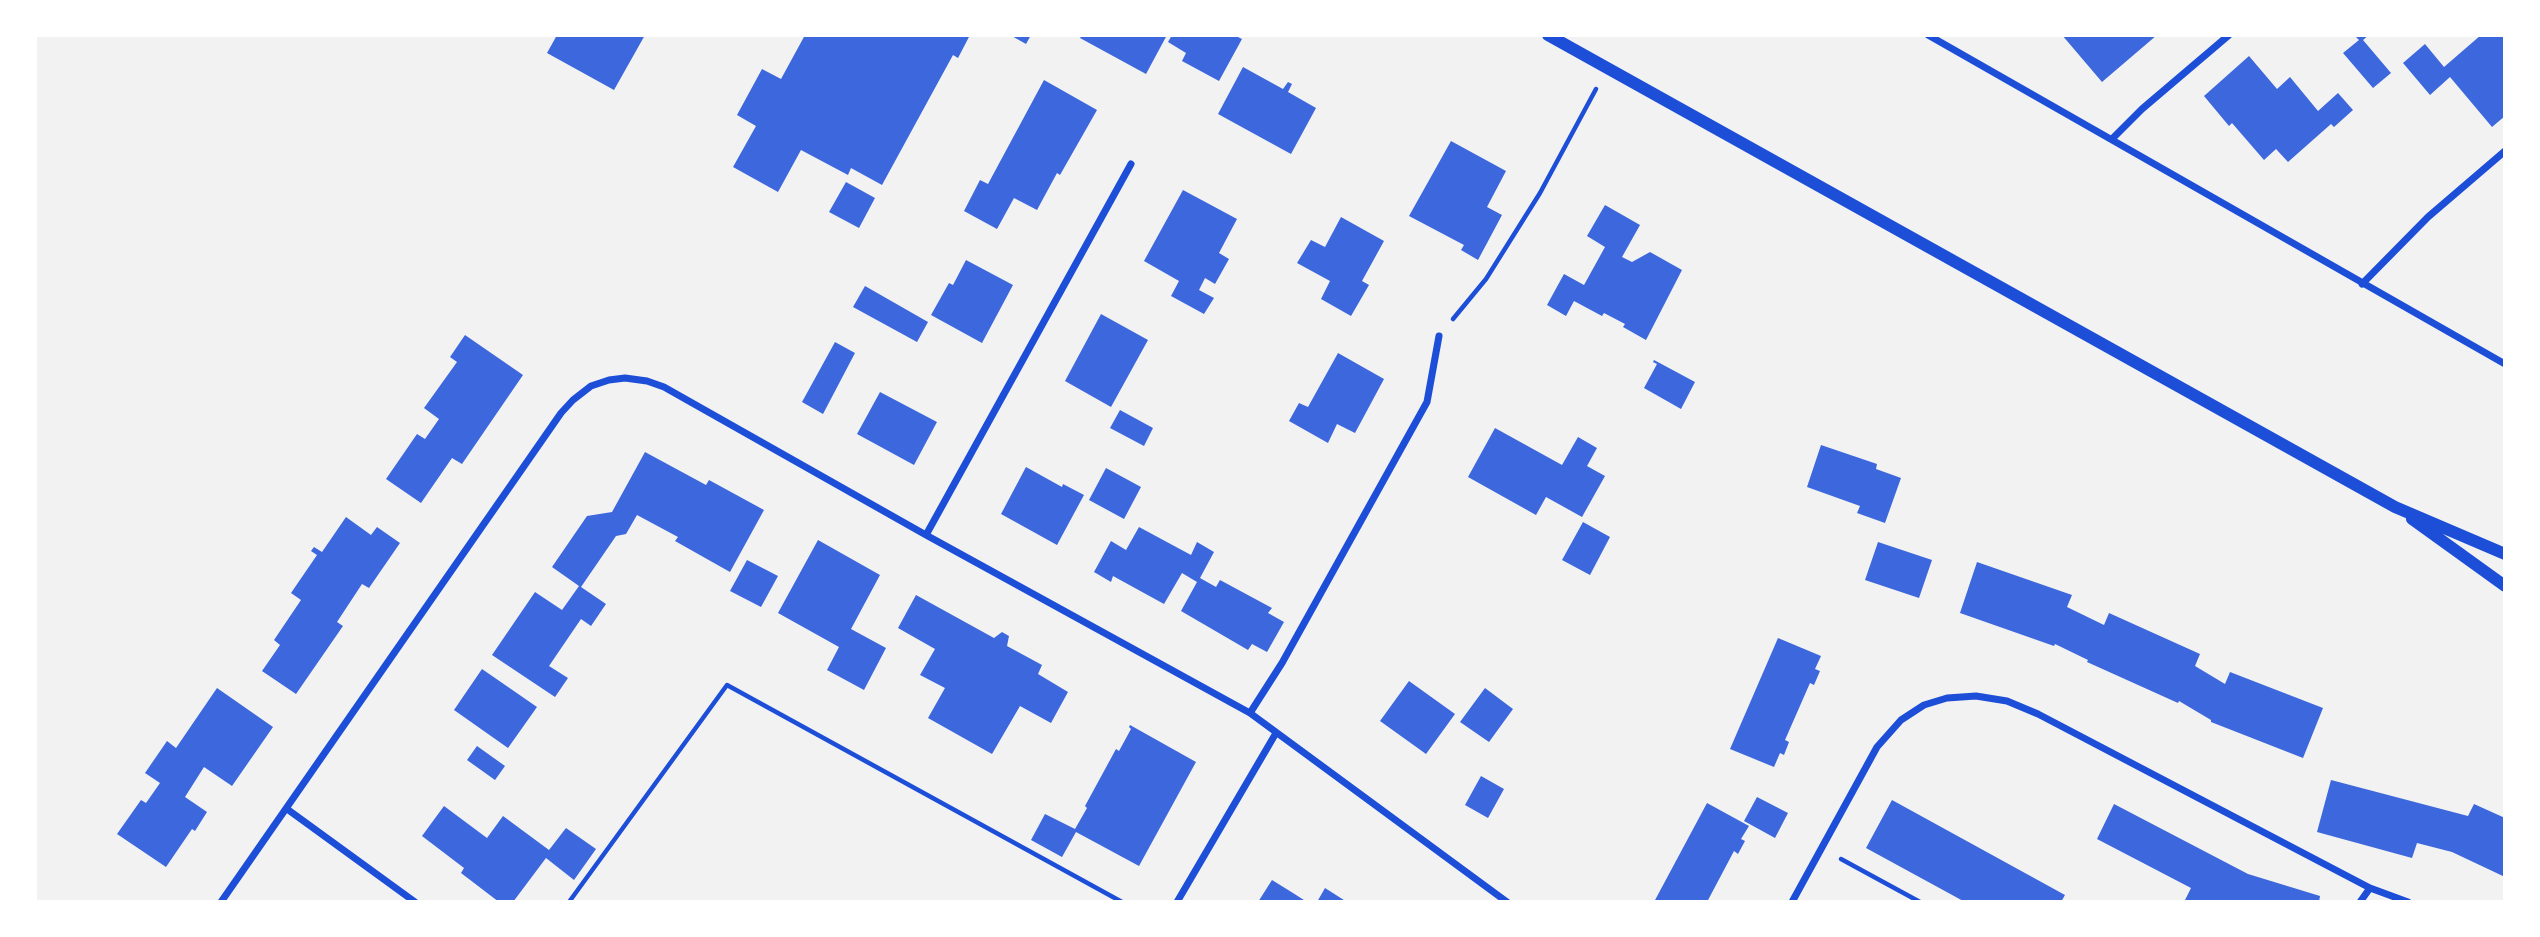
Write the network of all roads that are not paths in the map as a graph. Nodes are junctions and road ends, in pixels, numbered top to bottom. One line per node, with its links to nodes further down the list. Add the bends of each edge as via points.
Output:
1 (1548, 35): 10 (street)
2 (1928, 35): 4 (street)
3 (2229, 35): 4 (street)
4 (2112, 139): 7 (street)
5 (2505, 152): 7 (street, via 2428,217)
6 (1131, 164): 11 (street)
7 (2362, 284): 9 (street)
8 (1439, 336): 14 (street, via 1427,402)
9 (2505, 364)
10 (2395, 507): 12 (street); 13 (street)
11 (926, 535): 14 (street); 16 (street, via 664,387 625,378 591,386 561,413)
12 (2505, 554)
13 (2505, 586)
14 (1250, 713): 15 (street)
15 (1276, 733): 20 (street); 21 (street)
16 (287, 808): 18 (street); 19 (street)
17 (2370, 887): 22 (street, via 2038,713 1976,696 1936,701 1900,720 1877,747); 23 (street); 24 (street)
18 (221, 902)
19 (415, 902)
20 (1177, 902)
21 (1507, 902)
22 (1793, 902)
23 (2360, 902)
24 (2407, 902)

